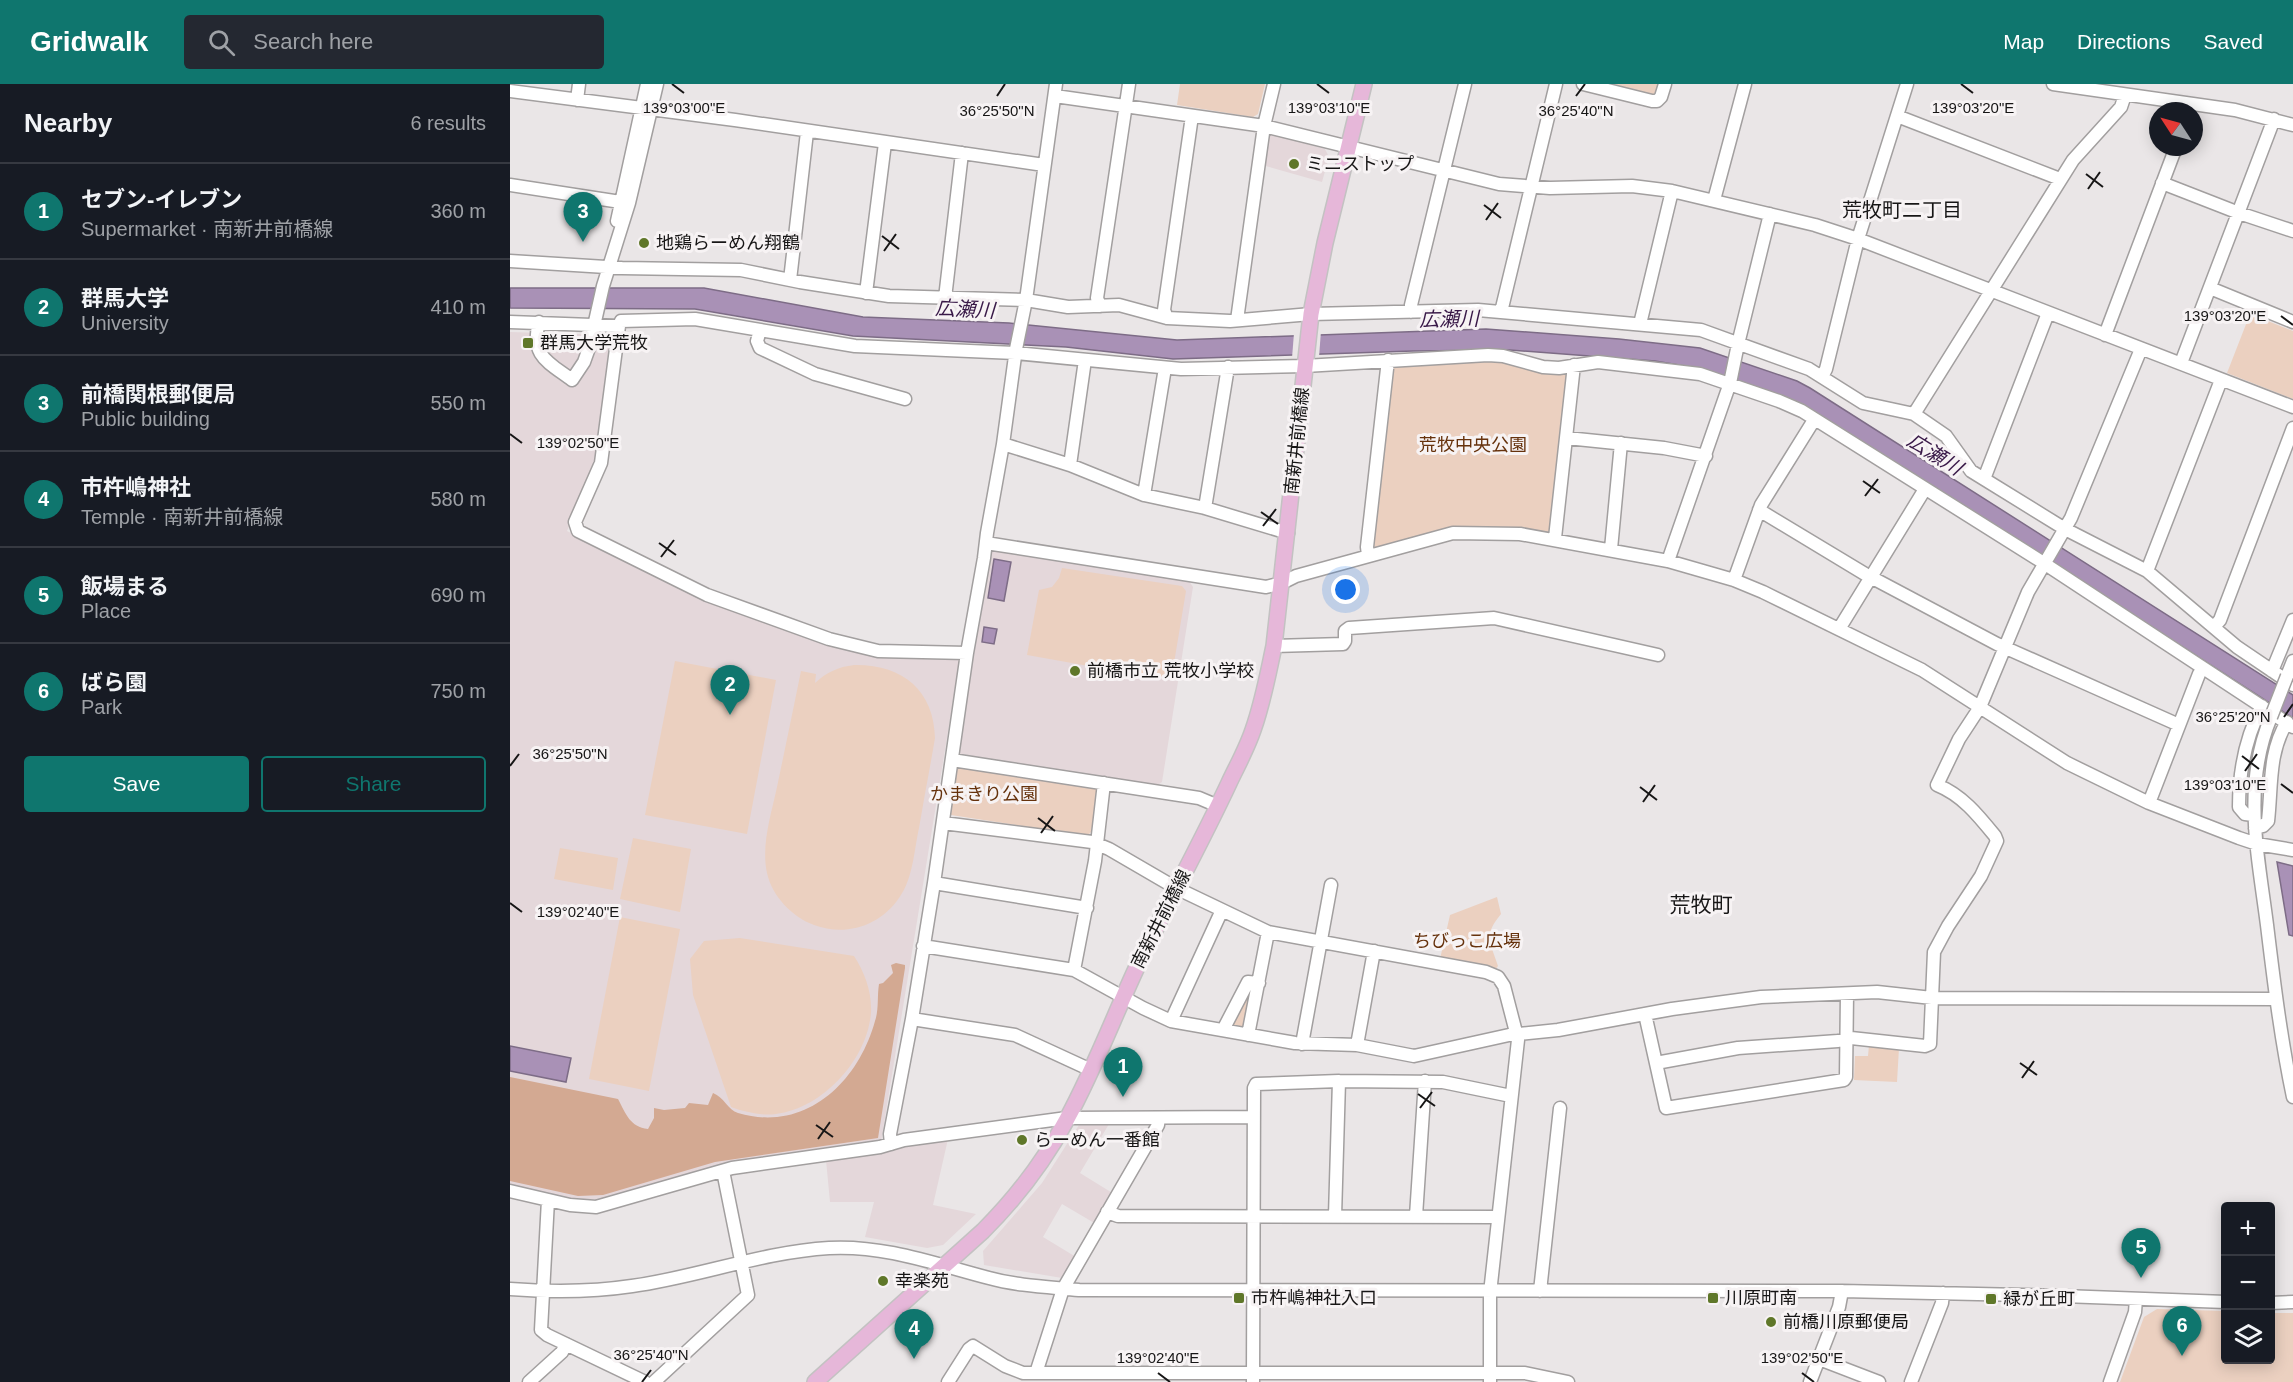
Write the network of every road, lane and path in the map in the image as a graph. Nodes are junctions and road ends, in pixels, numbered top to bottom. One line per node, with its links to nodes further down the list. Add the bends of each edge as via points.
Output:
1 (579, 84): 17 (street)
2 (647, 84): 21 (street)
3 (657, 84): 21 (street)
4 (1129, 84): 19 (street)
5 (1274, 84): 26 (street)
6 (1364, 84): 29 (main road)
7 (1465, 84): 33 (street)
8 (1556, 84): 37 (street)
9 (1583, 84): 10 (street, via 1652,101 1661,97)
10 (1665, 84)
11 (1744, 84): 39 (street)
12 (1907, 84): 23 (street)
13 (2053, 84): 16 (street)
14 (1056, 90): 19 (street); 32 (street)
15 (510, 91): 17 (street)
16 (2125, 95): 18 (street); 34 (street, via 2121,107)
17 (577, 100): 21 (street)
18 (2164, 102)
19 (1126, 106): 22 (street); 53 (street, via 1096,297)
20 (2203, 109): 24 (street)
21 (646, 110): 27 (street); 40 (street)
22 (1192, 116): 26 (street); 58 (street, via 1164,310)
23 (1897, 116): 34 (street); 44 (street)
24 (2274, 119): 25 (street); 41 (street)
25 (2293, 125)
26 (1264, 126): 29 (street); 59 (street)
27 (807, 132): 28 (street); 47 (street)
28 (885, 143): 30 (street); 50 (street)
29 (1348, 148): 33 (street); 57 (main road)
30 (962, 153): 32 (street); 51 (street)
31 (2172, 156): 35 (street)
32 (1044, 165): 52 (street)
33 (1443, 170): 37 (street, via 1499,184); 54 (street)
34 (2060, 179): 49 (street)
35 (2162, 183): 41 (street); 66 (street)
36 (510, 185): 40 (street)
37 (1531, 187): 38 (street, via 1615,186); 55 (street)
38 (1672, 191): 39 (street); 63 (street)
39 (1714, 200): 42 (street)
40 (625, 202): 46 (street)
41 (2239, 213): 43 (street); 48 (street)
42 (1770, 214): 44 (street); 67 (street)
43 (2293, 231)
44 (1858, 239): 49 (street); 77 (street)
45 (510, 261): 46 (street)
46 (609, 267): 47 (street, via 732,269); 64 (street, via 597,311)
47 (790, 280): 50 (street)
48 (2210, 288): 62 (street); 73 (street)
49 (1991, 291): 56 (street); 82 (street)
50 (866, 293): 51 (street)
51 (945, 298): 52 (street)
52 (1026, 300): 53 (street, via 1068,307); 69 (street)
53 (1100, 306): 58 (street, via 1119,305)
54 (1411, 312): 55 (street); 57 (street)
55 (1501, 312): 63 (street)
56 (2048, 313): 66 (street); 90 (street)
57 (1311, 314): 59 (street); 72 (main road, 南新井前橋線)
58 (1167, 318): 59 (street)
59 (1237, 320)
60 (510, 322): 61 (street)
61 (539, 322): 64 (street); 64 (street, via 539,353 572,380)
62 (2293, 322)
63 (1640, 324): 67 (street, via 1697,330)
64 (606, 325): 65 (street, via 678,318); 112 (street, via 601,463 575,522 578,531 707,595 830,639 878,651)
65 (759, 330): 69 (street, via 855,346); 80 (street, via 760,348 809,371)
66 (2105, 335): 68 (street)
67 (1738, 344): 77 (street, via 1803,366); 79 (street)
68 (2141, 349): 73 (street); 95 (street)
69 (1016, 351): 70 (street); 87 (street)
70 (1085, 360): 76 (street); 89 (street)
71 (1388, 360): 72 (street); 74 (street, via 1488,355 1543,367); 100 (street)
72 (1306, 362): 75 (street); 96 (main road, 南新井前橋線)
73 (2181, 363): 78 (street)
74 (1574, 366): 79 (street, via 1598,362 1635,366 1700,374); 85 (street)
75 (1228, 367): 76 (street); 93 (street)
76 (1164, 368): 92 (street)
77 (1822, 377): 82 (street, via 1863,403)
78 (2221, 380): 81 (street); 103 (street)
79 (1730, 383): 83 (street, via 1779,401); 88 (street)
80 (905, 399)
81 (2293, 407)
82 (1914, 414): 90 (street, via 1946,436 1968,468)
83 (1815, 420): 91 (street); 94 (street)
84 (2293, 428): 108 (street)
85 (1567, 438): 86 (street); 97 (street)
86 (1622, 443): 88 (street); 99 (street)
87 (1003, 444): 89 (street); 98 (street)
88 (1706, 456): 101 (street)
89 (1070, 465): 92 (street)
90 (1984, 479): 95 (street)
91 (1926, 489): 102 (street); 104 (street)
92 (1144, 495): 93 (street)
93 (1205, 508): 96 (street)
94 (1759, 510): 104 (street); 105 (street)
95 (2065, 529): 102 (street); 103 (street)
96 (1288, 533): 106 (main road, 南新井前橋線)
97 (1555, 538): 99 (street); 100 (street, via 1453,534)
98 (986, 543): 106 (street, via 1261,587); 112 (street)
99 (1611, 549): 101 (street)
100 (1368, 555): 106 (street)
101 (1668, 561): 105 (street)
102 (2045, 563): 111 (street); 115 (street)
103 (2147, 571): 108 (street)
104 (1871, 577): 109 (street); 111 (street)
105 (1734, 580): 109 (street)
106 (1282, 583): 110 (main road, 南新井前橋線)
107 (2293, 620): 116 (street)
108 (2214, 627): 116 (street)
109 (1839, 629): 119 (street, via 1922,670)
110 (1274, 646): 113 (street, via 1343,644 1349,628 1494,618); 125 (main road, 南新井前橋線, via 1253,731)
111 (2005, 647): 119 (street); 120 (street)
112 (967, 652): 122 (street)
113 (1658, 655)
114 (2293, 661): 117 (street)
115 (2203, 668): 118 (street); 120 (street)
116 (2272, 672): 117 (street)
117 (2290, 681): 126 (street, bridge, via 2271,717 2259,757)
118 (2262, 706): 121 (street); 126 (street, via 2245,756 2239,804)
119 (1980, 707): 124 (street, via 2067,763); 144 (street, via 1937,785 1967,804 1996,842 1981,876 1934,952)
120 (2179, 725): 124 (street)
121 (2290, 725): 126 (street, via 2274,758 2267,824)
122 (952, 760): 123 (street); 127 (street)
123 (1104, 783): 125 (street, via 1199,798); 128 (street)
124 (2149, 803): 129 (street)
125 (1218, 806): 133 (main road, 南新井前橋線)
126 (2254, 822): 129 (street)
127 (943, 823): 128 (street); 131 (street)
128 (1098, 844): 133 (street); 134 (street)
129 (2257, 844): 130 (street); 145 (street)
130 (2293, 850)
131 (934, 884): 134 (street); 138 (street)
132 (1331, 885): 137 (street)
133 (1176, 888): 135 (street); 143 (main road, 南新井前橋線)
134 (1087, 908): 140 (street)
135 (1222, 910): 136 (street); 148 (street)
136 (1268, 932): 137 (street); 141 (street)
137 (1319, 941): 139 (street); 153 (street)
138 (923, 946): 140 (street); 147 (street)
139 (1374, 951): 150 (street, via 1493,974 1504,986); 154 (street)
140 (1074, 970): 143 (street)
141 (1258, 983): 149 (street, via 1248,982); 151 (street)
142 (1847, 994): 144 (street, via 1877,992); 146 (street, via 1761,997); 152 (street)
143 (1122, 997): 148 (street); 156 (main road, 南新井前橋線)
144 (1932, 998): 145 (street); 152 (street, via 1929,1046)
145 (2276, 999): 160 (street)
146 (1645, 1014): 150 (street); 155 (street)
147 (912, 1019): 156 (street, via 1015,1035); 165 (street)
148 (1171, 1020): 149 (street)
149 (1223, 1030): 151 (street)
150 (1518, 1034): 154 (street, via 1414,1056); 159 (street)
151 (1248, 1035): 153 (street)
152 (1846, 1039): 155 (street, via 1738,1048); 155 (street, via 1844,1080 1666,1108)
153 (1302, 1044): 154 (street)
154 (1357, 1045)
155 (1656, 1063)
156 (1091, 1070): 163 (main road, 南新井前橋線)
157 (1339, 1081): 158 (street); 162 (street, via 1260,1083 1254,1088); 171 (street)
158 (1425, 1081): 159 (street); 172 (street)
159 (1511, 1096): 173 (street)
160 (2293, 1097)
161 (1560, 1108): 181 (street)
162 (1253, 1117): 164 (street); 170 (street)
163 (1067, 1118): 164 (street); 165 (street); 175 (main road, 南新井前橋線, via 1045,1156 1009,1204)
164 (1159, 1118): 169 (street)
165 (891, 1144): 166 (street)
166 (723, 1171): 168 (street, via 606,1205 582,1206); 174 (street)
167 (510, 1191): 168 (street)
168 (548, 1200): 180 (street)
169 (1107, 1212): 170 (street, via 1118,1216); 177 (street)
170 (1252, 1216): 171 (street); 178 (street)
171 (1335, 1216): 172 (street)
172 (1416, 1216): 173 (street)
173 (1498, 1217): 182 (street)
174 (743, 1262): 175 (street, via 808,1250 849,1248 899,1253); 180 (street, via 633,1286); 198 (street, via 747,1298)
175 (946, 1266): 177 (street, via 1010,1283); 199 (main road, 南新井前橋線)
176 (510, 1289): 180 (street)
177 (1063, 1289): 178 (street); 190 (street)
178 (1253, 1291): 182 (street); 192 (street)
179 (1842, 1291): 181 (street); 183 (street); 189 (street)
180 (543, 1292): 188 (street, via 541,1330)
181 (1540, 1292): 182 (street)
182 (1490, 1293): 195 (street)
183 (1943, 1293): 184 (street); 204 (street)
184 (2136, 1299): 185 (street); 205 (street)
185 (2221, 1302)
186 (2293, 1302): 187 (street)
187 (2275, 1303)
188 (566, 1344): 196 (street); 197 (street)
189 (1819, 1359): 202 (street); 203 (street)
190 (1036, 1373): 191 (street); 200 (street, via 1013,1371 973,1346)
191 (1177, 1378): 192 (street)
192 (1253, 1378): 193 (street)
193 (1334, 1378): 194 (street)
194 (1410, 1378): 195 (street)
195 (1490, 1378): 201 (street, via 1525,1373)
196 (529, 1382)
197 (645, 1382)
198 (654, 1382)
199 (815, 1382)
200 (948, 1382)
201 (1569, 1382)
202 (1810, 1382)
203 (1880, 1382)
204 (1911, 1382)
205 (2110, 1382)

